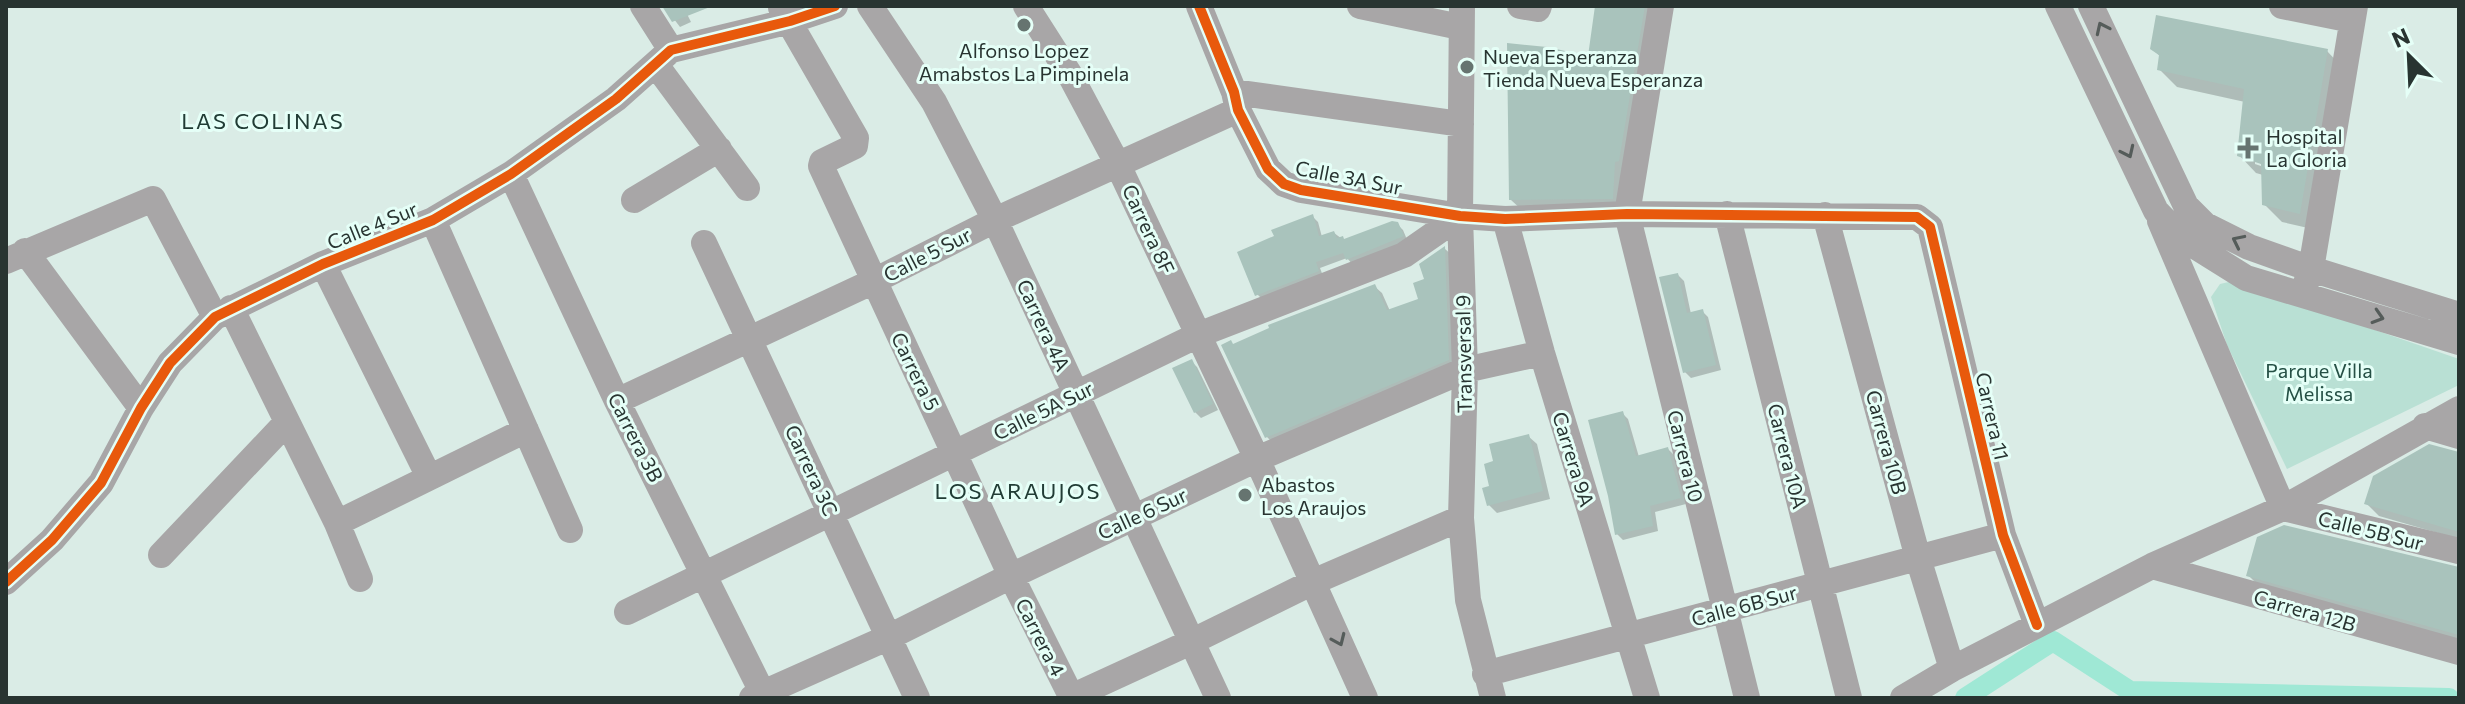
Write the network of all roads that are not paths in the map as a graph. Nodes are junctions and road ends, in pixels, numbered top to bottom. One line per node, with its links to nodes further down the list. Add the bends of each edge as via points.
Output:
1 (643, 6): 16 (street)
2 (835, 6): 14 (street, Calle 4 Sur)
3 (870, 6): 34 (street, Carrera 4A, via 934,102)
4 (1026, 6): 22 (street, Carrera 8F)
5 (1199, 6): 19 (street, Calle 3A Sur)
6 (1360, 6): 15 (street)
7 (1520, 6): 8 (street)
8 (1539, 6)
9 (1661, 6): 27 (street)
10 (2058, 6): 18 (street)
11 (2091, 6): 17 (street, one-way to 11)
12 (2282, 6): 13 (street)
13 (2353, 13): 38 (street)
14 (785, 14): 16 (street, Calle 4 Sur); 39 (street, Carrera 5, via 856,138 855,146 821,166)
15 (1461, 17): 20 (street, Transversal 9)
16 (664, 57): 21 (street); 23 (street, Calle 4 Sur, via 616,99)
17 (2138, 85): 18 (street); 38 (street, one-way to 17, via 2205,225 2186,206)
18 (2103, 100): 26 (street, one-way to 26)
19 (1236, 101): 20 (street); 22 (street, Calle 5 Sur); 30 (street, Calle 3A Sur, via 1268,169 1284,184)
20 (1461, 124): 30 (street, Transversal 9)
21 (719, 149): 24 (street); 25 (street)
22 (1118, 165): 34 (street, Calle 5 Sur); 42 (street, Carrera 8F)
23 (511, 174): 33 (street, Calle 4 Sur); 48 (street, Carrera 3B)
24 (747, 188)
25 (634, 200)
26 (2156, 211): 38 (street, via 2182,238 2246,278); 58 (street)
27 (1627, 214): 28 (street, Calle 3A Sur); 32 (street, Calle 3A Sur); 75 (street, Carrera 10)
28 (1727, 214): 29 (street, Calle 3A Sur); 74 (street, Carrera 10A)
29 (1825, 215): 31 (street, Calle 3A Sur); 67 (street, Carrera 10B)
30 (1460, 216): 32 (street, Calle 3A Sur); 42 (street, Calle 5A Sur, via 1404,255); 46 (street, Transversal 9)
31 (1917, 217): 64 (street, Carrera 11, via 1930,227)
32 (1505, 219): 45 (street, Carrera 9A)
33 (433, 220): 37 (street, Calle 4 Sur); 53 (street)
34 (995, 220): 39 (street, Calle 5 Sur); 47 (street, Carrera 4A)
35 (704, 243): 43 (street, Carrera 3C)
36 (16, 256): 40 (street, via 153,199); 49 (street)
37 (323, 264): 40 (street, Calle 4 Sur); 57 (street)
38 (2307, 281): 41 (street); 44 (street, one-way to 44)
39 (872, 282): 43 (street, Calle 5 Sur); 55 (street, Carrera 5)
40 (223, 313): 49 (street, Calle 4 Sur, via 170,363); 51 (street)
41 (2459, 315)
42 (1198, 335): 47 (street, Calle 5A Sur); 56 (street, Carrera 8F)
43 (750, 339): 48 (street, Calle 5 Sur); 59 (street, Carrera 3C)
44 (2459, 342)
45 (1542, 353): 46 (street, Calle 6 Sur); 78 (street, Carrera 9A)
46 (1465, 370): 56 (street, Calle 6 Sur); 61 (street, Transversal 9)
47 (1075, 393): 55 (street, Calle 5A Sur); 60 (street, Carrera 4A)
48 (617, 401): 69 (street, Carrera 3B)
49 (141, 408): 72 (street, Calle 4 Sur, via 101,483 52,540)
50 (2459, 409): 52 (street)
51 (286, 423): 62 (street); 66 (street)
52 (2425, 426): 54 (street); 58 (street)
53 (526, 430): 57 (street); 63 (street)
54 (2459, 436)
55 (955, 453): 59 (street, Calle 5A Sur); 70 (street, Carrera 5)
56 (1257, 459): 60 (street, Calle 6 Sur); 73 (street)
57 (429, 477): 62 (street)
58 (2283, 508): 65 (street, Calle 5B Sur); 68 (street)
59 (833, 514): 69 (street, Calle 5A Sur); 79 (street, Carrera 3C)
60 (1134, 517): 70 (street, Calle 6 Sur); 80 (street, Carrera 4A)
61 (1461, 518): 73 (street); 83 (street, Transversal 9, via 1468,600)
62 (337, 523): 71 (street)
63 (570, 530)
64 (2003, 535): 67 (street, Calle 6B Sur); 77 (street, Carrera 11)
65 (2459, 551)
66 (161, 555)
67 (1918, 558): 74 (street, Calle 6B Sur); 82 (street, Carrera 10B)
68 (2152, 566): 77 (street); 81 (street, Carrera 12B)
69 (705, 574): 76 (street, Calle 5A Sur); 84 (street, Carrera 3B)
70 (1011, 576): 79 (street, Calle 6 Sur); 86 (street, Carrera 4)
71 (360, 579)
72 (6, 582)
73 (1313, 582): 80 (street); 88 (street, one-way to 88)
74 (1820, 584): 75 (street, Calle 6B Sur); 91 (street, Carrera 10A)
75 (1724, 610): 78 (street, Calle 6B Sur); 90 (street, Carrera 10)
76 (627, 612)
77 (2037, 625): 82 (street)
78 (1629, 636): 83 (street, Calle 6B Sur); 89 (street, Carrera 9A)
79 (887, 638): 84 (street, Calle 6 Sur); 85 (street, Carrera 3C)
80 (1191, 642): 86 (street); 87 (street, Carrera 4A)
81 (2459, 652)
82 (1952, 669): 92 (street)
83 (1489, 686)
84 (760, 696)
85 (917, 698)
86 (1071, 698)
87 (1218, 698)
88 (1365, 698)
89 (1647, 698)
90 (1747, 698)
91 (1849, 698)
92 (1903, 698)

